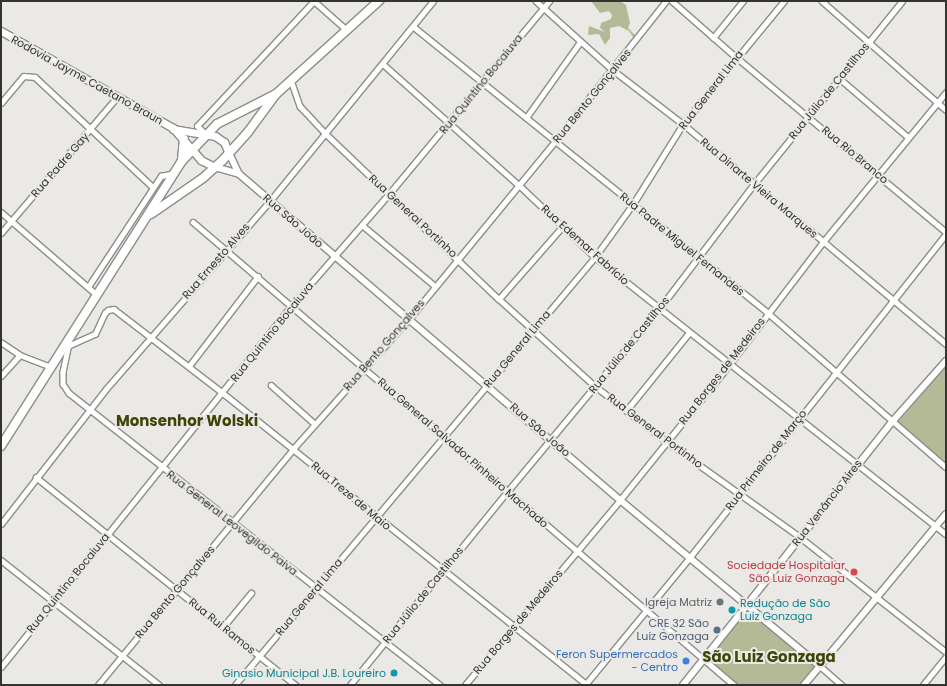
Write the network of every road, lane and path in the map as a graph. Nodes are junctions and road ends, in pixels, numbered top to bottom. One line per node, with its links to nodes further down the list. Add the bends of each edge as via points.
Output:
1 (314, 1): 14 (street); 38 (street, via 197,126)
2 (379, 1): 14 (highway)
3 (433, 1): 13 (street, Rua Ernesto Alves)
4 (536, 1): 12 (street, Rua Dinarte Vieira Marques)
5 (549, 1): 12 (street, Rua Quintino Bocaiuva)
6 (666, 1): 21 (street, Rua Bento Gonçalves)
7 (672, 1): 16 (street, Rua Rio Branco)
8 (743, 1): 16 (street)
9 (784, 1): 19 (street, Rua General Lima)
10 (822, 1): 18 (street)
11 (902, 1): 18 (street, Rua Júlio de Castilhos)
12 (544, 8): 17 (street, Rua Dinarte Vieira Marques); 24 (street, Rua Quintino Bocaiuva)
13 (414, 27): 20 (street, Rua Ernesto Alves); 24 (street, Rua Padre Miguel Fernandes)
14 (347, 30): 23 (highway)
15 (1, 31): 27 (main road, Rodovia Jayme Caetano Braun)
16 (713, 38): 19 (street, Rua Rio Branco)
17 (580, 42): 21 (street, Rua Dinarte Vieira Marques); 32 (street)
18 (868, 42): 22 (street, Rua Júlio de Castilhos); 28 (street)
19 (736, 58): 31 (street, Rua Rio Branco); 34 (street, Rua General Lima)
20 (383, 64): 33 (street, Rua Edemar Fabrício); 37 (street, Rua Ernesto Alves)
21 (613, 70): 34 (street, Rua Dinarte Vieira Marques); 41 (street, Rua Bento Gonçalves)
22 (839, 78): 31 (street, Rua Júlio de Castilhos); 39 (street)
23 (291, 80): 26 (highway); 37 (street, Rua General Portinho, via 300,106)
24 (484, 81): 32 (street, Rua Padre Miguel Fernandes); 33 (street, Rua Quintino Bocaiuva)
25 (946, 92): 28 (street, Rua Borges de Medeiros)
26 (276, 94): 38 (highway, via 232,115); 43 (highway)
27 (117, 97): 35 (main road, Rodovia Jayme Caetano Braun); 36 (street, Rua Padre Gay)
28 (937, 102): 30 (street); 39 (street, Rua Borges de Medeiros)
29 (1, 103): 36 (street, via 28,75 35,77)
30 (946, 110)
31 (808, 116): 48 (street, Rua Rio Branco); 49 (street, Rua Júlio de Castilhos)
32 (526, 118): 41 (street, Rua Padre Miguel Fernandes)
33 (449, 124): 50 (street, Rua Edemar Fabrício); 52 (street, Rua Quintino Bocaiuva)
34 (683, 124): 49 (street, Rua Dinarte Vieira Marques); 54 (street, Rua General Lima)
35 (173, 128): 38 (main road, Rodovia Jayme Caetano Braun); 40 (main road, Rodovia Jayme Caetano Braun)
36 (90, 130): 51 (street); 57 (street, Rua Padre Gay)
37 (326, 133): 52 (street, Rua General Portinho); 53 (street, Rua Ernesto Alves)
38 (205, 134): 42 (highway); 43 (main road, via 222,140)
39 (908, 137): 48 (street, Rua Borges de Medeiros)
40 (184, 139): 42 (main road, Rodovia Jayme Caetano Braun); 44 (highway)
41 (555, 141): 50 (street, Rua Bento Gonçalves); 54 (street, Rua Padre Miguel Fernandes)
42 (193, 148): 44 (highway); 45 (main road, via 201,160)
43 (229, 154): 45 (highway); 47 (main road, Rua São João)
44 (181, 162): 46 (highway)
45 (215, 167): 47 (main road, Rua São João); 56 (highway)
46 (174, 173): 51 (street, via 165,174); 56 (highway)
47 (238, 174): 53 (main road, Rua São João)
48 (877, 174): 62 (street, Rua Rio Branco); 63 (street, Rua Borges de Medeiros)
49 (754, 184): 63 (street, Rua Dinarte Vieira Marques); 68 (street, Rua Júlio de Castilhos)
50 (519, 185): 60 (street, Rua Edemar Fabrício); 66 (street, Rua Bento Gonçalves)
51 (153, 187): 71 (street)
52 (389, 194): 59 (street, Rua Quintino Bocaiuva); 66 (street, Rua General Portinho)
53 (270, 201): 64 (street, Rua Ernesto Alves); 65 (main road, Rua São João)
54 (633, 204): 67 (street, Rua General Lima); 68 (street, Rua Padre Miguel Fernandes)
55 (1, 212): 57 (street)
56 (149, 216): 72 (highway)
57 (11, 220): 61 (street, Rua Padre Gay); 71 (street)
58 (193, 222): 64 (street, Rua General Salvador Pinheiro Machado)
59 (362, 225): 65 (street, Rua Quintino Bocaiuva); 70 (street)
60 (563, 226): 67 (street, Rua Edemar Fabrício); 73 (street)
61 (1, 233)
62 (946, 233): 74 (street, Rua Primeiro de Março)
63 (823, 242): 74 (street, Rua Dinarte Vieira Marques); 77 (street, Rua Borges de Medeiros)
64 (226, 249): 69 (street, Rua General Salvador Pinheiro Machado); 81 (street, Rua Ernesto Alves)
65 (334, 257): 75 (street, Rua Quintino Bocaiuva); 78 (main road, Rua São João)
66 (458, 257): 70 (street, Rua Bento Gonçalves); 73 (street, Rua General Portinho)
67 (595, 257): 76 (street, Rua Edemar Fabrício); 79 (street, Rua General Lima)
68 (698, 257): 76 (street, Rua Júlio de Castilhos); 77 (street, Rua Padre Miguel Fernandes)
69 (258, 276): 75 (street, Rua General Salvador Pinheiro Machado); 88 (street)
70 (435, 286): 78 (street, Rua Bento Gonçalves)
71 (88, 287): 72 (street)
72 (97, 295): 83 (highway)
73 (499, 299): 79 (street, Rua General Portinho)
74 (893, 300): 84 (street, Rua Dinarte Vieira Marques); 91 (street, Rua Primeiro de Março)
75 (292, 305): 90 (street, Rua General Salvador Pinheiro Machado); 96 (street, Rua Quintino Bocaiuva)
76 (660, 309): 80 (street, Rua Edemar Fabrício); 95 (street, Rua Júlio de Castilhos)
77 (768, 313): 87 (street, Rua Borges de Medeiros); 91 (street, Rua Padre Miguel Fernandes)
78 (409, 319): 90 (street, Rua Bento Gonçalves); 94 (main road, Rua São João)
79 (533, 331): 94 (street, Rua General Lima); 95 (street, Rua General Portinho)
80 (689, 333): 87 (street, Rua Edemar Fabrício); 98 (street)
81 (150, 336): 83 (street, Rua Treze de Maio, via 114,309 105,313 95,334); 88 (street, Rua Treze de Maio); 97 (street, Rua Ernesto Alves)
82 (1, 342): 85 (street)
83 (68, 344): 89 (highway); 97 (street, Rua General Leovegildo Paiva, via 63,384 69,393)
84 (946, 344)
85 (20, 355): 89 (street); 92 (street)
86 (946, 361): 100 (street, Rua Venâncio Aires)
87 (728, 365): 99 (street, Rua Edemar Fabrício); 104 (street, Rua Borges de Medeiros)
88 (189, 366): 96 (street, Rua Treze de Maio)
89 (51, 367): 105 (highway)
90 (364, 367): 101 (street, Rua Bento Gonçalves); 102 (street, Rua General Salvador Pinheiro Machado)
91 (836, 372): 99 (street, Rua Primeiro de Março); 100 (street, Rua Padre Miguel Fernandes)
92 (1, 376)
93 (271, 385): 101 (street)
94 (488, 385): 102 (street, Rua General Lima); 103 (main road, Rua São João)
95 (595, 386): 98 (street, Rua General Portinho); 103 (street, Rua Júlio de Castilhos)
96 (223, 393): 106 (street, Rua Treze de Maio); 108 (street, Rua Quintino Bocaiuva)
97 (90, 410): 108 (street, Rua General Leovegildo Paiva); 110 (street, Rua Ernesto Alves)
98 (626, 412): 104 (street, Rua General Portinho)
99 (799, 418): 107 (street, Rua Edemar Fabrício); 112 (street, Rua Primeiro de Março)
100 (892, 422): 107 (street, Rua Venâncio Aires); 109 (street, Rua Padre Miguel Fernandes)
101 (315, 424): 106 (street, Rua Bento Gonçalves)
102 (444, 437): 111 (street, Rua General Salvador Pinheiro Machado); 115 (street, Rua General Lima)
103 (551, 440): 111 (street, Rua Júlio de Castilhos); 113 (main road, Rua São João)
104 (667, 442): 112 (street, Rua General Portinho); 113 (street, Rua Borges de Medeiros)
105 (1, 446)
106 (293, 449): 115 (street, Rua Treze de Maio); 116 (street, Rua Bento Gonçalves)
107 (857, 464): 118 (street, Rua Edemar Fabrício); 121 (street, Rua Venâncio Aires)
108 (162, 467): 116 (street, Rua General Leovegildo Paiva); 119 (street, Rua Quintino Bocaiuva)
109 (946, 467)
110 (36, 477): 117 (street, Rua Ernesto Alves); 119 (street, Rua Rui Ramos)
111 (506, 492): 122 (street, Rua General Salvador Pinheiro Machado); 125 (street, Rua Júlio de Castilhos)
112 (740, 494): 121 (street, Rua General Portinho); 123 (street, Rua Primeiro de Março)
113 (620, 500): 122 (street, Rua Borges de Medeiros); 123 (main road, Rua São João)
114 (946, 514): 118 (street)
115 (375, 517): 125 (street, Rua Treze de Maio); 126 (street, Rua General Lima)
116 (232, 523): 126 (street, Rua General Leovegildo Paiva); 127 (street, Rua Bento Gonçalves)
117 (1, 524)
118 (936, 526): 120 (street, Rua Edemar Fabrício); 129 (street)
119 (108, 534): 127 (street, Rua Rui Ramos); 130 (street, Rua Quintino Bocaiuva)
120 (946, 534)
121 (800, 537): 129 (street, Rua General Portinho); 131 (street, Rua Venâncio Aires)
122 (578, 550): 132 (street, Rua General Salvador Pinheiro Machado); 134 (street, Rua Borges de Medeiros)
123 (690, 558): 131 (main road, Rua São João); 132 (street, Rua Primeiro de Março)
124 (1, 560): 130 (street)
125 (442, 571): 134 (street, Rua Treze de Maio); 135 (street, Rua Júlio de Castilhos)
126 (316, 589): 135 (street, Rua General Leovegildo Paiva); 138 (street, Rua General Lima)
127 (177, 590): 133 (street, Rua Rui Ramos); 137 (street, Rua Bento Gonçalves)
128 (251, 593): 133 (street)
129 (878, 597): 136 (street, Rua General Portinho); 141 (street)
130 (54, 601): 137 (street); 142 (street, Rua Quintino Bocaiuva)
131 (748, 605): 140 (main road, Rua Venâncio Aires); 141 (main road, Rua São João)
132 (647, 609): 140 (street, Rua General Salvador Pinheiro Machado); 150 (street, Rua Primeiro de Março)
133 (224, 627): 138 (street, Rua Rui Ramos)
134 (514, 628): 149 (street, Rua Borges de Medeiros); 150 (street, Rua Treze de Maio)
135 (385, 643): 147 (street, Rua Júlio de Castilhos); 148 (street, Rua General Leovegildo Paiva)
136 (946, 652)
137 (122, 656): 143 (street, Rua Bento Gonçalves); 144 (street)
138 (259, 656): 145 (street, Rua General Lima); 146 (street, Rua Rui Ramos)
139 (946, 657): 155 (street)
140 (704, 659): 151 (main road, Rua Venâncio Aires); 152 (street, Rua General Salvador Pinheiro Machado)
141 (820, 666): 153 (main road); 154 (street, Rua São João)
142 (1, 667)
143 (98, 685)
144 (159, 685)
145 (234, 685)
146 (296, 685)
147 (350, 685)
148 (440, 685)
149 (465, 685)
150 (585, 685)
151 (683, 685)
152 (734, 685)
153 (804, 685)
154 (842, 685)
155 (923, 685)

